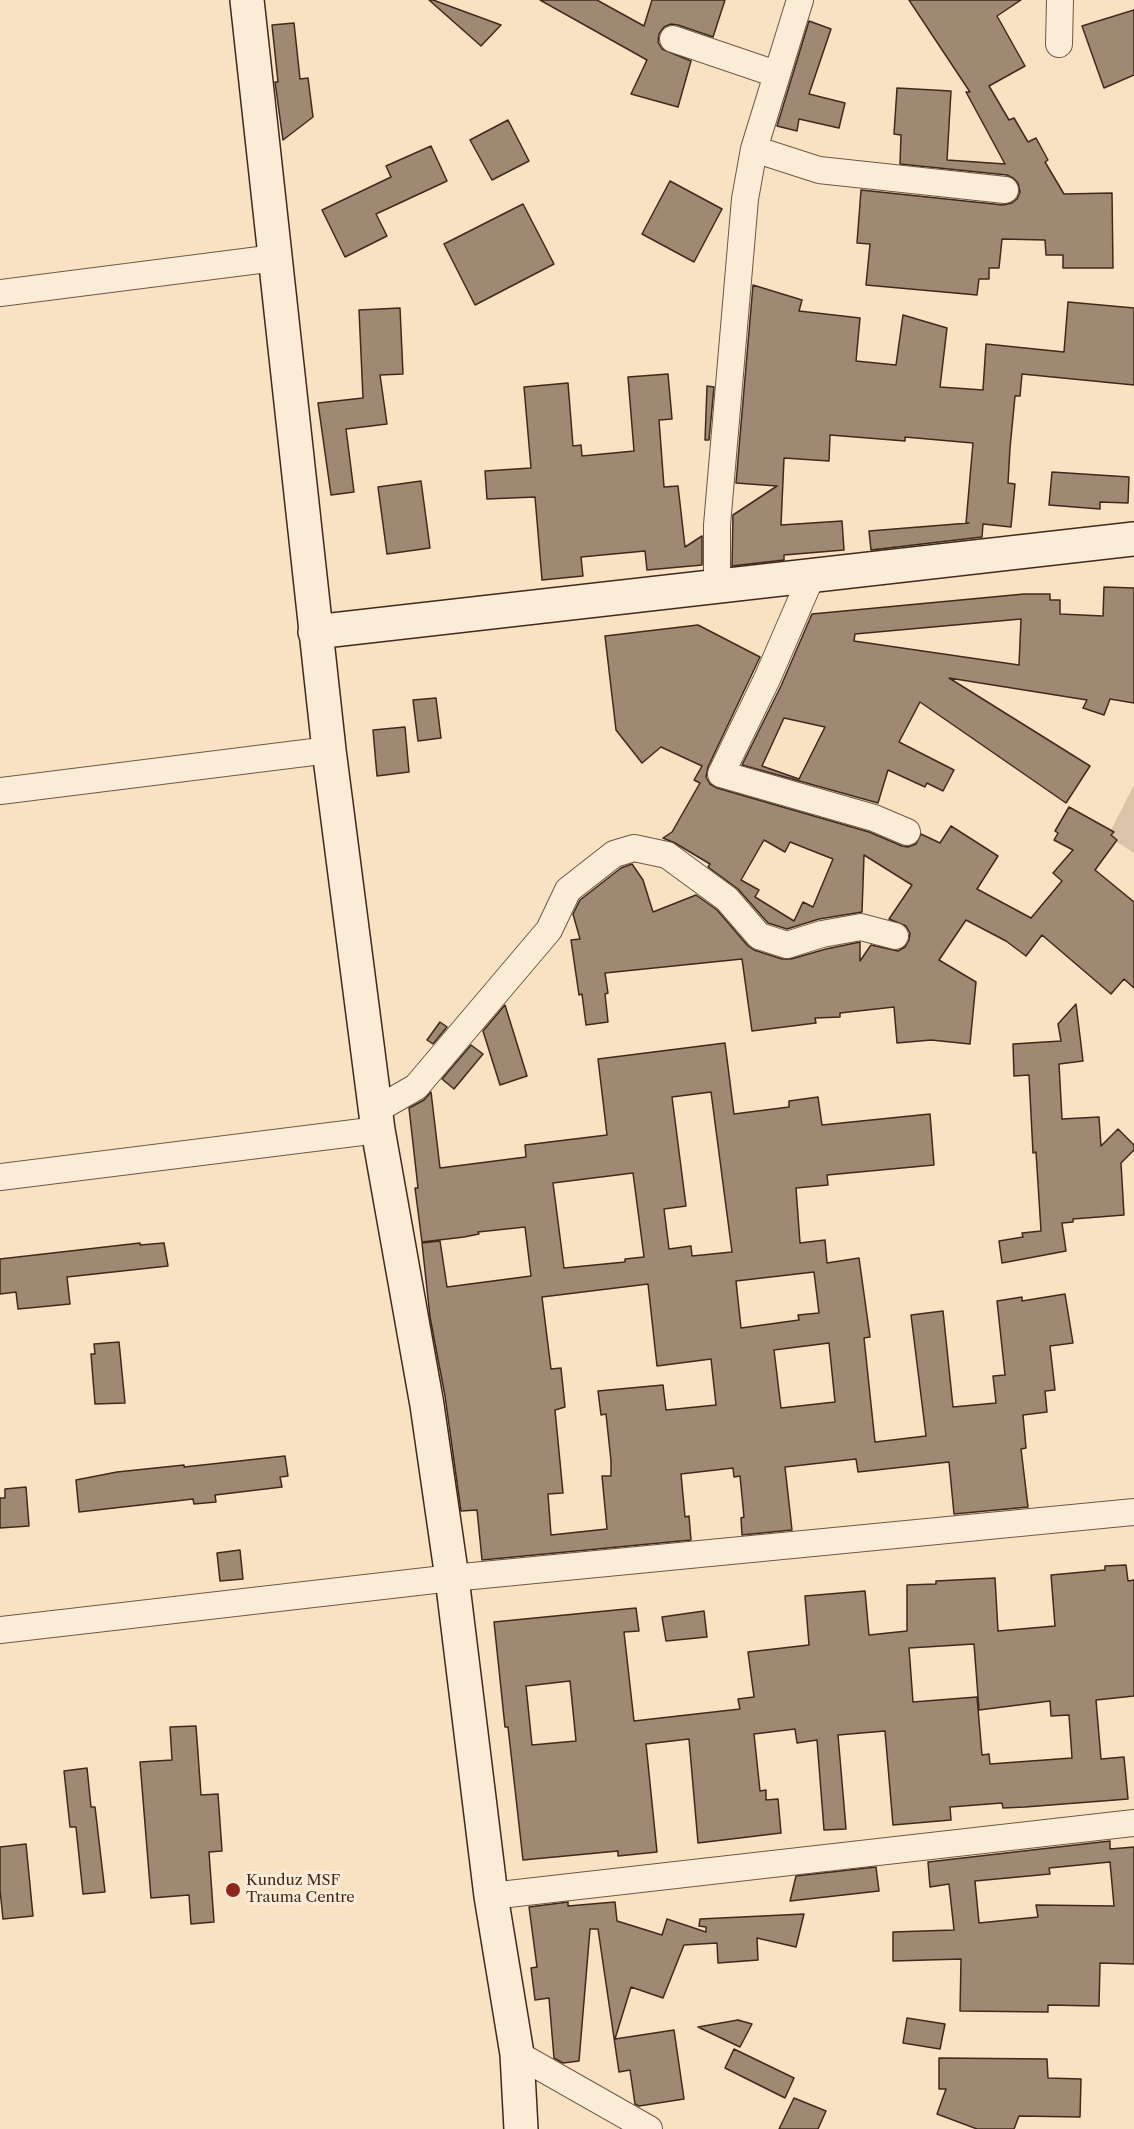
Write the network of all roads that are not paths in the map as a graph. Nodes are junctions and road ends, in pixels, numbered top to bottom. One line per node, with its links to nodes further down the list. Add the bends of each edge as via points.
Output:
1 (247, 0): 9 (street)
2 (800, 0): 6 (street)
3 (1060, 0): 5 (street)
4 (673, 39): 6 (street)
5 (1059, 44)
6 (776, 74): 7 (street)
7 (754, 149): 8 (street, via 819,170); 13 (street, via 745,199 717,525)
8 (1005, 190)
9 (274, 258): 10 (street); 14 (street)
10 (0, 293)
11 (1134, 538): 12 (street)
12 (812, 575): 13 (street); 17 (street, via 721,774 874,818)
13 (717, 587): 14 (street)
14 (315, 633): 15 (street)
15 (329, 750): 16 (street); 19 (street)
16 (0, 791)
17 (907, 832)
18 (895, 936): 19 (street, via 861,927 787,945 759,936 727,899 667,855 634,848 614,854 568,890 549,930 416,1087)
19 (377, 1120): 20 (street); 22 (street, via 427,1405)
20 (0, 1177)
21 (1134, 1512): 22 (street)
22 (452, 1578): 23 (street); 25 (street)
23 (0, 1630)
24 (1134, 1823): 25 (street)
25 (491, 1896): 26 (street)
26 (517, 2054): 27 (street); 28 (street)
27 (521, 2129)
28 (649, 2129)

